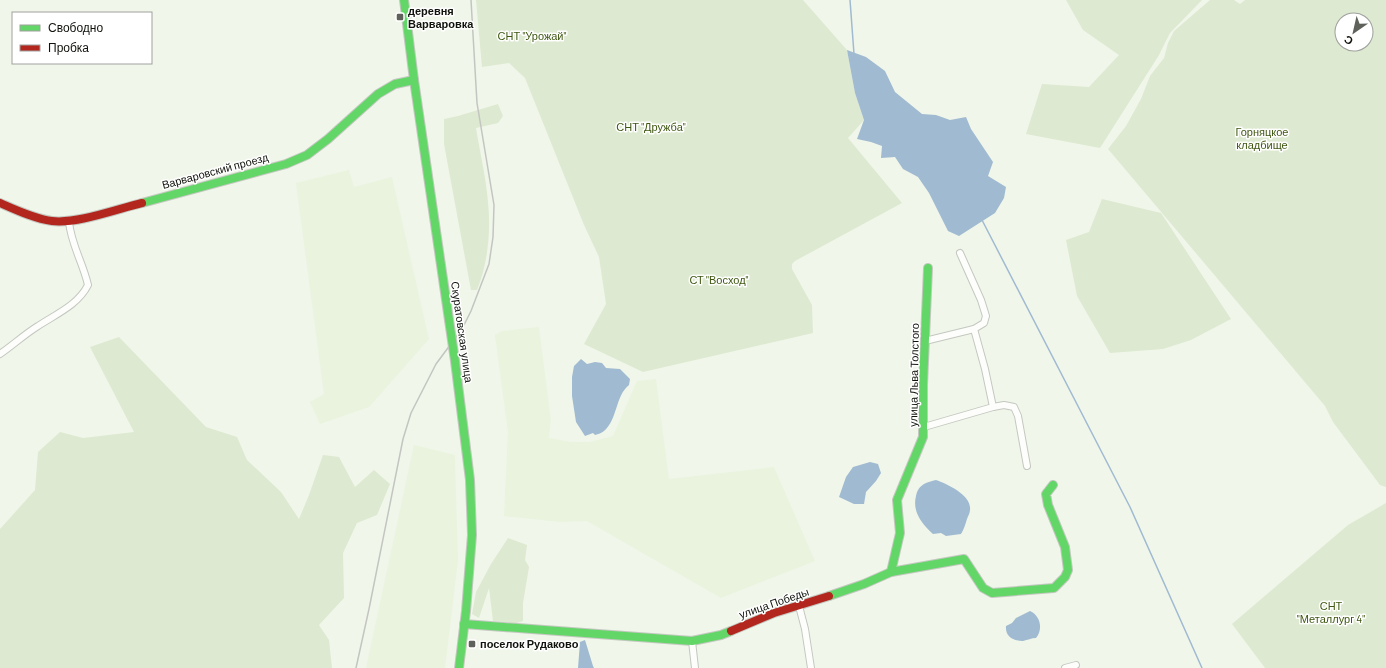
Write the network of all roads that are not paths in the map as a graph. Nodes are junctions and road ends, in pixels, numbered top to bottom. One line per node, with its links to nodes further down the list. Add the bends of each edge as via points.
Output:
1 (404, 0): 2 (street, Скуратовская улица)
2 (414, 80): 4 (street, Варваровский проезд, via 395,84 378,94 307,155 286,164); 16 (street, Скуратовская улица, bridge, via 467,449 472,535)
3 (0, 203): 4 (street, Варваровский проезд, via 51,221)
4 (69, 222): 9 (street, via 70,235 88,285 84,294)
5 (960, 253): 7 (street, via 986,316 984,323)
6 (928, 268): 8 (street, улица Льва Толстого)
7 (974, 329): 8 (street); 10 (street)
8 (925, 341): 11 (street, улица Льва Толстого)
9 (0, 354)
10 (992, 407): 11 (street); 12 (street, via 1014,407)
11 (924, 427): 14 (street, улица Льва Толстого, via 923,437 897,500 900,533)
12 (1027, 466)
13 (1053, 485): 14 (street, улица Победы, via 1046,494 1064,547 1068,570 1054,588 992,593 983,588 964,559)
14 (891, 572): 15 (street, улица Победы)
15 (799, 606): 17 (street, улица Победы, via 774,613 720,635); 21 (street)
16 (464, 624): 17 (street, улица Победы); 19 (street, Скуратовская улица)
17 (692, 641): 20 (street)
18 (1076, 665): 22 (street)
19 (459, 668)
20 (695, 668)
21 (811, 668)
22 (1065, 668)

